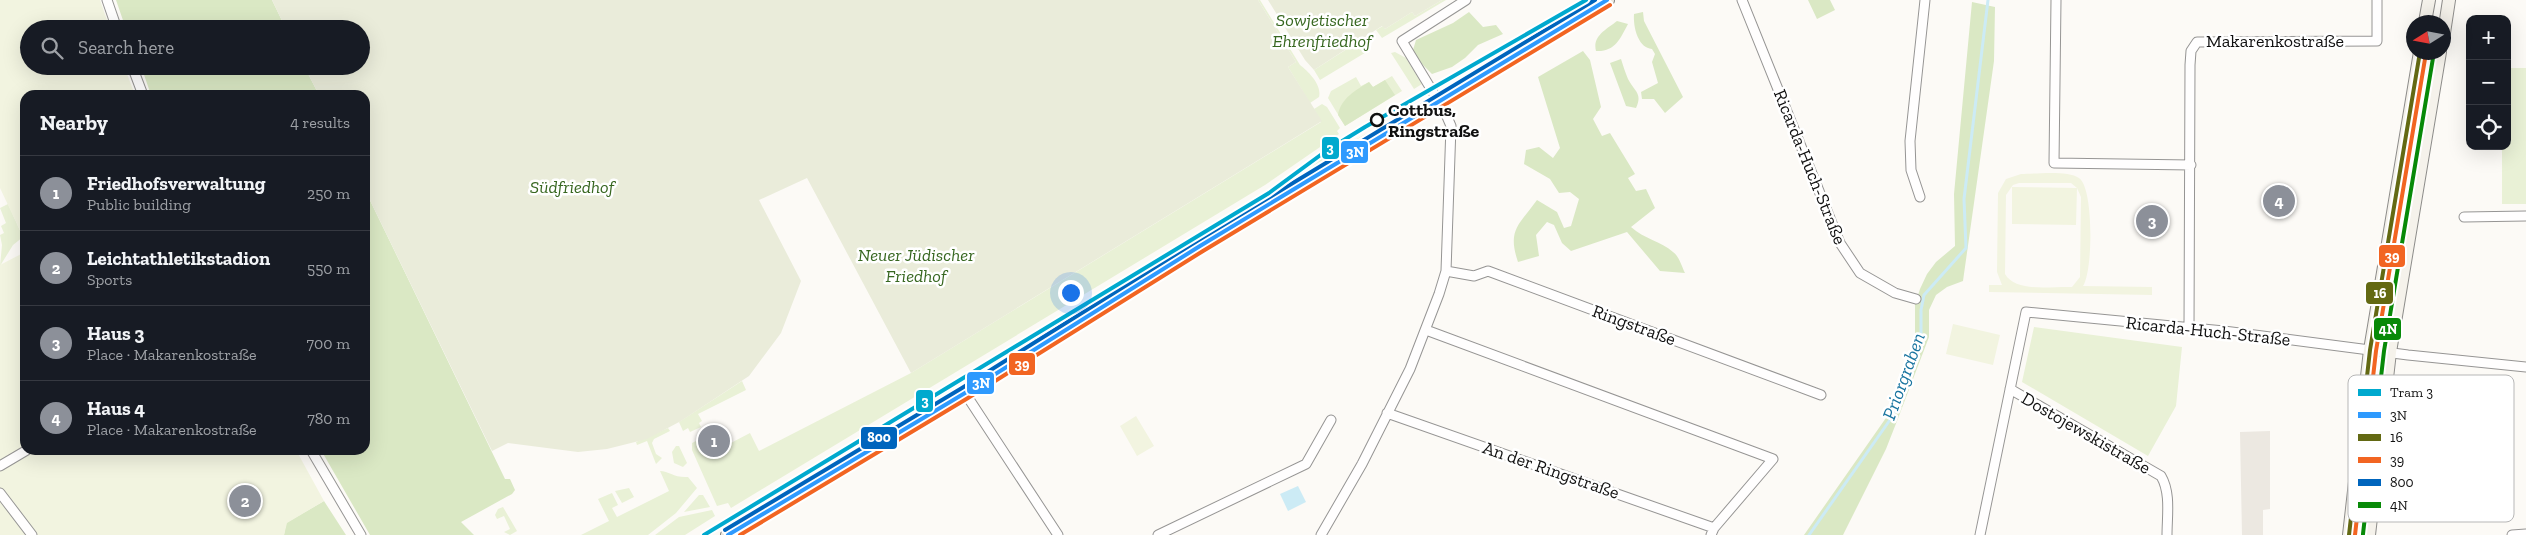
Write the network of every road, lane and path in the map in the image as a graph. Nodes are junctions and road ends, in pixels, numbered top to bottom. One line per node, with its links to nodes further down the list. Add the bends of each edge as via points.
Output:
1 (107, 0): 12 (street)
2 (1466, 0): 17 (street, via 1402,41)
3 (1607, 0): 17 (main road)
4 (1742, 0): 23 (street, Ricarda-Huch-Straße, via 1840,243 1860,273 1895,293)
5 (1925, 0): 19 (street, via 1910,141 1910,170)
6 (2056, 0): 18 (street, via 2054,163)
7 (2377, 0): 18 (street, Makarenkostraße, via 2377,41 2196,42 2190,65)
8 (2429, 0): 10 (main road)
9 (2449, 0): 11 (main road)
10 (2426, 15)
11 (2447, 15)
12 (115, 20)
13 (2419, 60): 26 (main road)
14 (2439, 60): 27 (main road)
15 (135, 75): 16 (street)
16 (141, 90)
17 (1439, 102): 22 (street, via 1451,126); 32 (main road)
18 (2190, 165): 24 (street, Makarenkostraße)
19 (1920, 197)
20 (2526, 216): 21 (street)
21 (2464, 217)
22 (1446, 270): 25 (street); 33 (street, Ringstraße, via 1474,276 1488,271)
23 (1916, 299)
24 (2189, 328): 26 (street, Ricarda-Huch-Straße); 31 (street, Ricarda-Huch-Straße, via 2026,312)
25 (1426, 330): 34 (street); 42 (street, An der Ringstraße, via 1772,459)
26 (2370, 350): 27 (street, Ricarda-Huch-Straße); 29 (main road)
27 (2390, 352): 28 (street, Ricarda-Huch-Straße); 30 (main road)
28 (2526, 367)
29 (2367, 375)
30 (2387, 375)
31 (2010, 389): 50 (street); 51 (street, Dostojewskistraße, via 2161,476 2166,484)
32 (965, 393): 46 (main road); 47 (street)
33 (1821, 395)
34 (1387, 413): 42 (street, An der Ringstraße); 49 (street)
35 (1331, 420): 48 (street, via 1306,464)
36 (20, 454): 38 (street)
37 (314, 455): 45 (street)
38 (0, 466)
39 (0, 493): 44 (street)
40 (2350, 522): 52 (main road)
41 (2370, 522): 53 (main road)
42 (1713, 532)
43 (2526, 534): 54 (street)
44 (32, 535)
45 (361, 535)
46 (728, 535)
47 (1058, 535)
48 (1158, 535)
49 (1321, 535)
50 (1980, 535)
51 (2167, 535)
52 (2349, 535)
53 (2369, 535)
54 (2512, 535)

